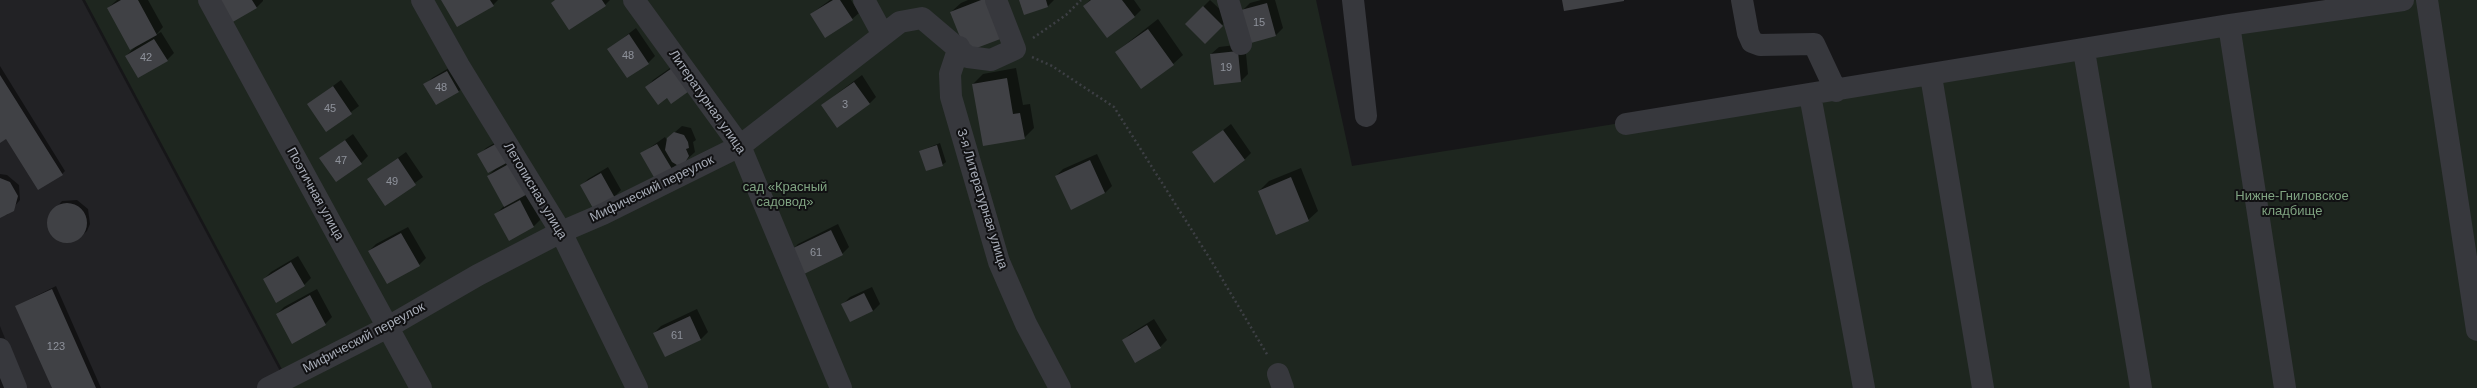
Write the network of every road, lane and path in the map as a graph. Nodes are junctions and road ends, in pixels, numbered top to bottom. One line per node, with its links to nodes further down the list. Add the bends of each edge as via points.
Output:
1 (209, 0): 25 (street, Поэтичная улица)
2 (422, 0): 24 (street, Летописная улица, via 459,66)
3 (634, 0): 23 (street, Литературная улица)
4 (864, 0): 13 (street)
5 (996, 0): 16 (street)
6 (1081, 0): 16 (path, via 1066,15)
7 (1228, 0): 14 (street)
8 (1353, 0): 21 (street)
9 (1742, 0): 19 (street, via 1752,42 1760,45 1814,44)
10 (2403, 0): 12 (street)
11 (2427, 0): 26 (street)
12 (2229, 26): 17 (street); 38 (street)
13 (883, 35): 15 (street, Мифический переулок, via 900,22 922,18); 23 (street, Мифический переулок)
14 (1241, 44)
15 (959, 48): 16 (street, Мифический переулок, via 968,57 991,60); 34 (street, 3-я Литературная улица, via 950,74 951,97 999,262 1026,324)
16 (1015, 50): 28 (path, via 1052,66 1114,107 1207,255)
17 (2084, 51): 18 (street); 37 (street)
18 (1930, 76): 19 (street); 36 (street)
19 (1836, 90): 20 (street)
20 (1810, 95): 22 (street); 35 (street)
21 (1366, 116)
22 (1626, 124)
23 (740, 146): 24 (street, Мифический переулок); 33 (street, Литературная улица)
24 (561, 232): 25 (street, Мифический переулок, via 478,275); 32 (street, Летописная улица)
25 (388, 327): 30 (street, Мифический переулок); 31 (street, Поэтичная улица)
26 (2477, 330)
27 (0, 350): 29 (street)
28 (1281, 381)
29 (16, 388)
30 (268, 388)
31 (421, 388)
32 (637, 388)
33 (842, 388)
34 (1060, 388)
35 (1864, 388)
36 (1983, 388)
37 (2141, 388)
38 (2285, 388)

